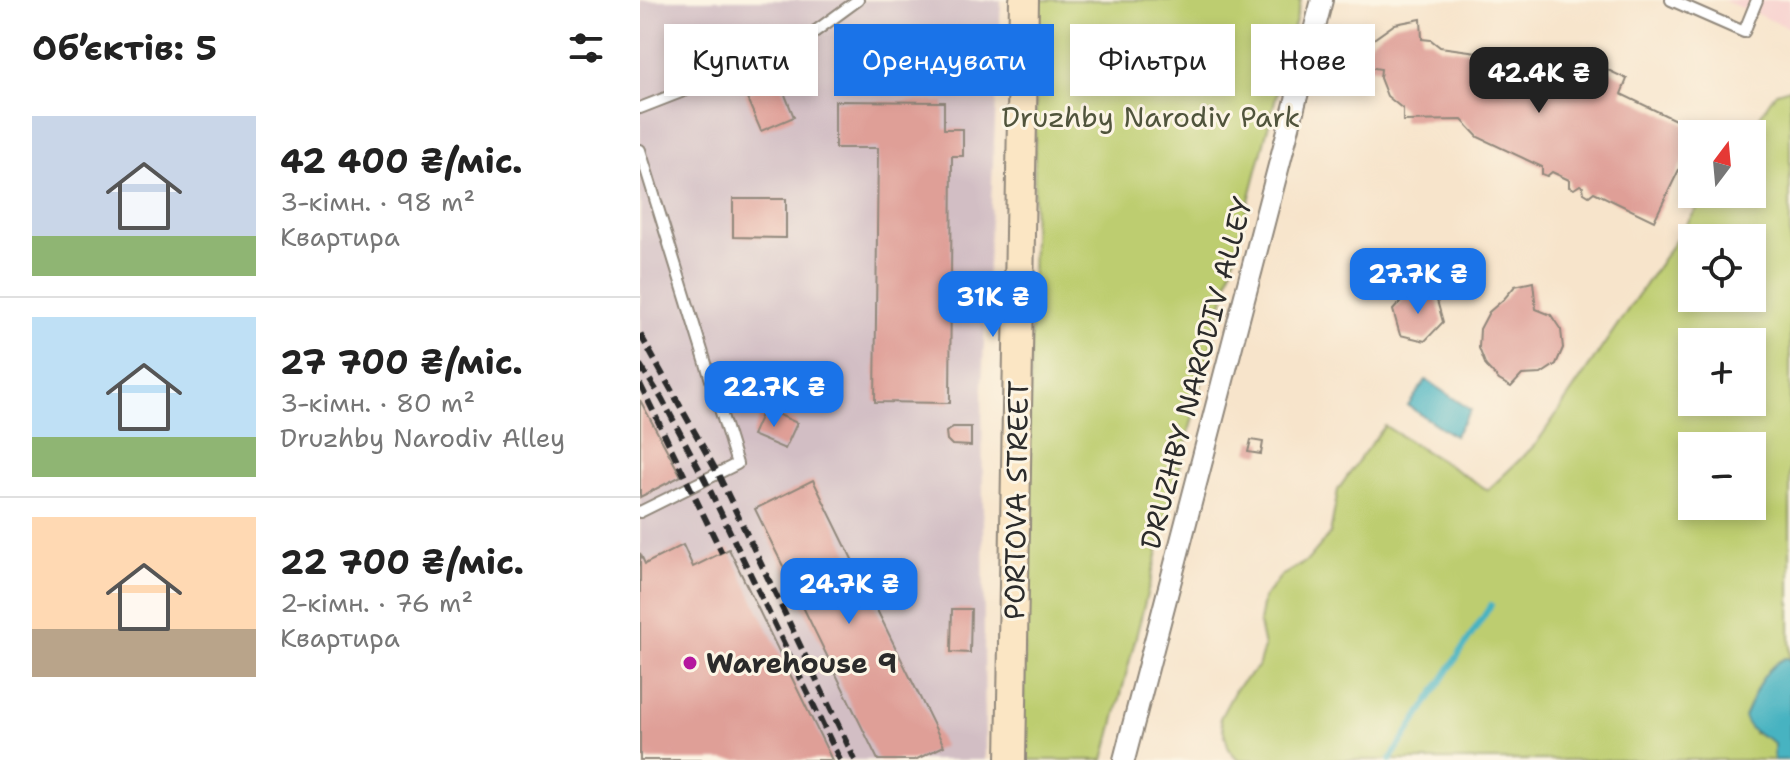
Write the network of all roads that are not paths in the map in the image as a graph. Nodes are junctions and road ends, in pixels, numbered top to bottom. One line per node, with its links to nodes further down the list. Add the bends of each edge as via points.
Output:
1 (858, 0): 6 (lane, via 791,49)
2 (1024, 0): 9 (street, PORTOVA STREET)
3 (1322, 0): 10 (street, DRUZHBY NARODIV ALLEY)
4 (1671, 0): 5 (lane, via 1744,32)
5 (1757, 0)
6 (640, 108)
7 (640, 150): 8 (lane, via 737,464)
8 (640, 512)
9 (1011, 760)
10 (1124, 760)

